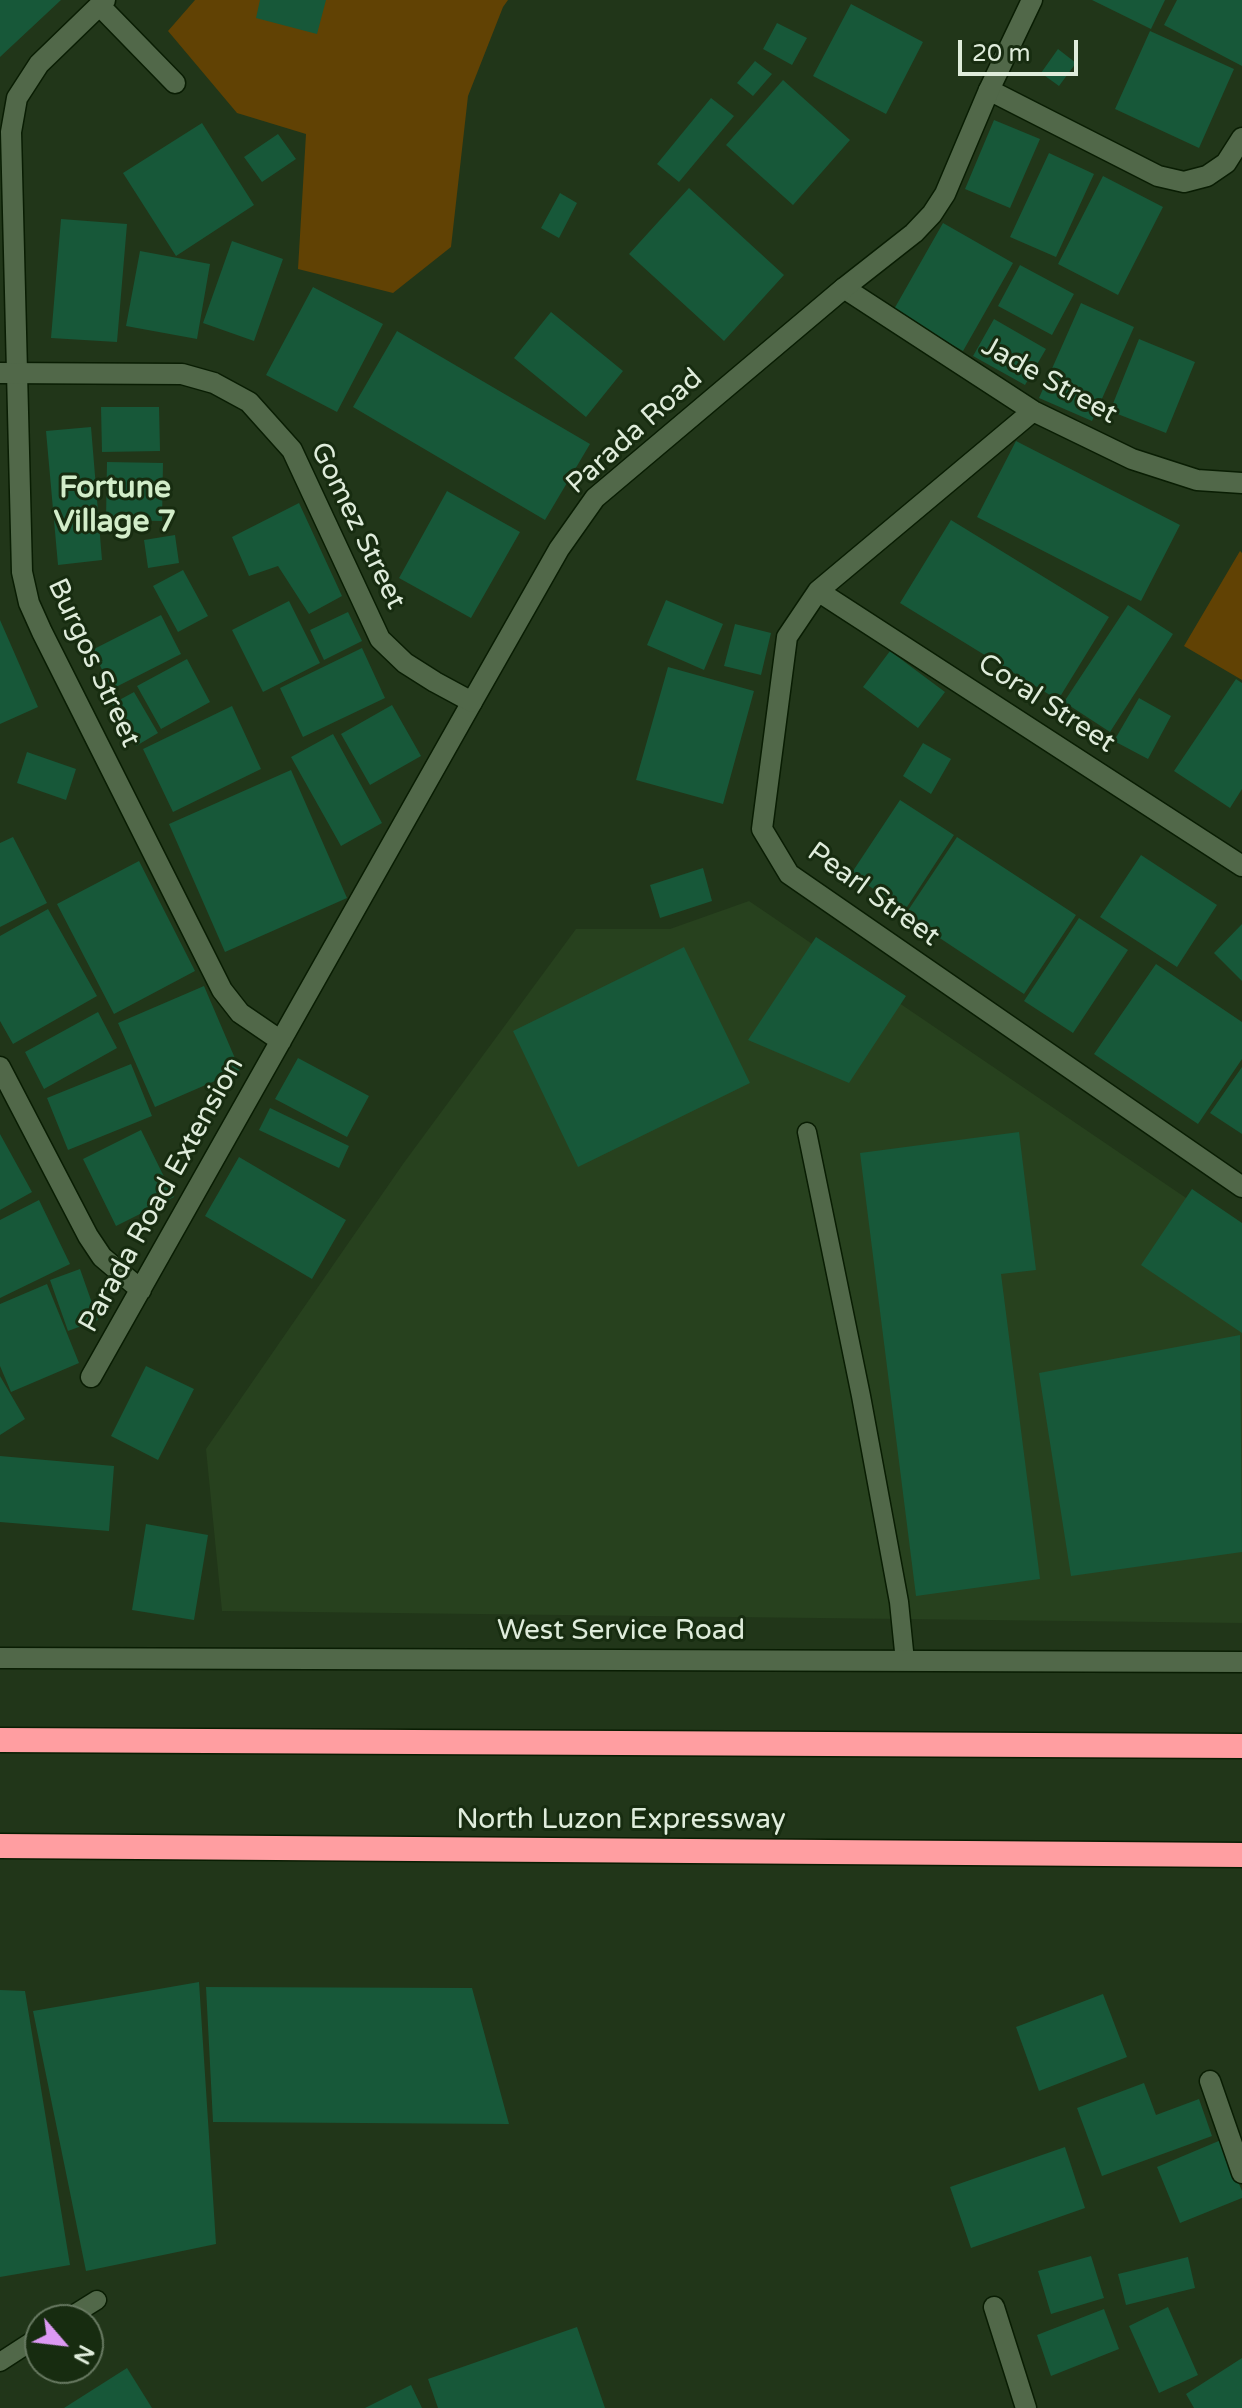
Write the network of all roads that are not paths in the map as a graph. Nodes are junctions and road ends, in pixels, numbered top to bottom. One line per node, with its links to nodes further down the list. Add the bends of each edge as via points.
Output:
1 (1032, 0): 4 (street, Parada Road)
2 (102, 3): 3 (street); 7 (street, Burgos Street, via 39,64 17,98 11,132)
3 (175, 83)
4 (989, 90): 5 (street, via 1158,176 1184,182 1207,176 1226,163); 6 (street, Parada Road, via 932,214)
5 (1242, 138)
6 (844, 288): 8 (street, Jade Street); 11 (street, Parada Road, via 595,498 559,549)
7 (8, 374): 11 (street, Gomez Street, via 182,374 214,383 249,402 292,450 380,639 405,663); 13 (street, Burgos Street, via 22,572 29,603 222,990 240,1013)
8 (1033, 411): 9 (street, Jade Street, via 1132,459 1197,480); 10 (street, Pearl Street)
9 (1242, 483)
10 (818, 591): 12 (street, Coral Street); 16 (street, Pearl Street, via 787,637 762,829 789,874)
11 (472, 702): 13 (street, Parada Road)
12 (1242, 866)
13 (281, 1041): 17 (street, Parada Road Extension)
14 (0, 1067): 17 (street, via 88,1236 102,1257)
15 (807, 1132): 20 (lane, via 864,1411)
16 (1242, 1187)
17 (141, 1290): 18 (street, Parada Road Extension)
18 (91, 1377)
19 (0, 1658): 20 (street, West Service Road)
20 (905, 1661): 21 (street, West Service Road)
21 (1242, 1662)
22 (0, 1740): 23 (highway)
23 (1242, 1746)
24 (0, 1846): 25 (highway, North Luzon Expressway)
25 (1242, 1855)
26 (1210, 2081): 27 (street)
27 (1242, 2173)
28 (97, 2300): 29 (lane)
29 (91, 2304)
30 (994, 2307): 33 (street)
31 (24, 2346): 32 (lane)
32 (0, 2362)
33 (1026, 2408)

